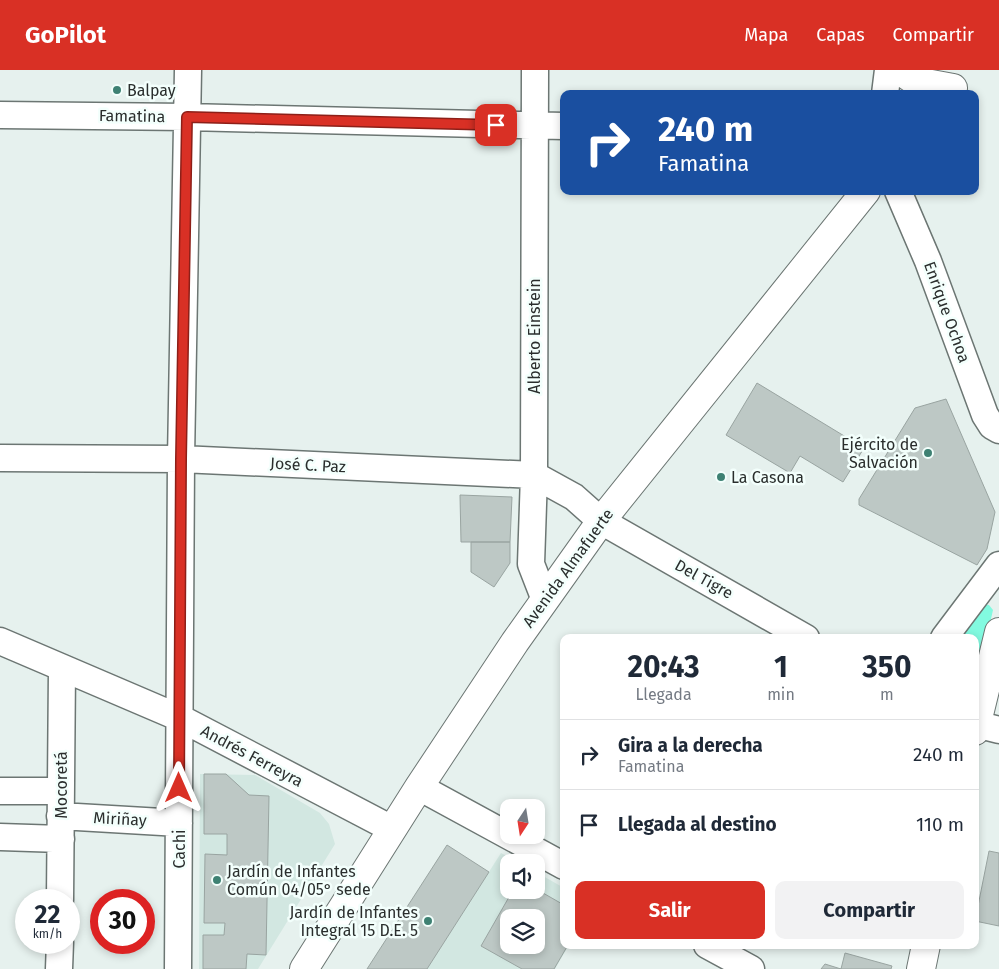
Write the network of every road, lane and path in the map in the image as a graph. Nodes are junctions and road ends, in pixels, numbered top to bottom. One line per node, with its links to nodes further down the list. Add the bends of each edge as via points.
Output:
1 (188, 70): 8 (street, Cachi)
2 (535, 70): 9 (street, Alberto Einstein)
3 (888, 70): 6 (street)
4 (899, 70): 5 (main road, via 916,81)
5 (957, 84)
6 (886, 90)
7 (0, 115): 8 (street, Famatina)
8 (187, 117): 9 (street, Famatina); 15 (street, Cachi)
9 (535, 126): 10 (street, Famatina); 16 (street, Alberto Einstein)
10 (560, 126)
11 (863, 195): 17 (main road, Avenida Almafuerte)
12 (900, 195): 13 (street, Enrique Ochoa, via 985,415)
13 (999, 430)
14 (0, 458): 15 (street, José C. Paz)
15 (181, 459): 16 (street, José C. Paz); 25 (street, Cachi)
16 (534, 475): 17 (street, José C. Paz, via 574,498); 19 (street, Alberto Einstein, via 530,564)
17 (601, 522): 19 (main road, Avenida Almafuerte); 21 (street, Del Tigre)
18 (999, 565): 22 (street)
19 (545, 600): 27 (main road, Avenida Almafuerte)
20 (999, 632): 26 (main road)
21 (799, 634)
22 (947, 634)
23 (0, 641): 24 (street, Andrés Ferreyra)
24 (62, 669): 25 (street, Andrés Ferreyra); 29 (street, Mocoretá)
25 (180, 718): 30 (street, Cachi); 31 (street, Andrés Ferreyra)
26 (981, 728)
27 (419, 787): 31 (main road, Avenida Almafuerte); 33 (street)
28 (0, 790): 29 (street, Miriñay)
29 (60, 815): 30 (street, Miriñay); 32 (street, Miriñay); 34 (street, Mocoretá)
30 (179, 823): 39 (street, Cachi)
31 (392, 829): 40 (main road, Avenida Almafuerte)
32 (0, 837)
33 (560, 864)
34 (60, 889)
35 (925, 949): 42 (main road)
36 (718, 953): 41 (street)
37 (60, 954): 38 (street)
38 (60, 969)
39 (178, 969)
40 (304, 969)
41 (751, 969)
42 (921, 969)

